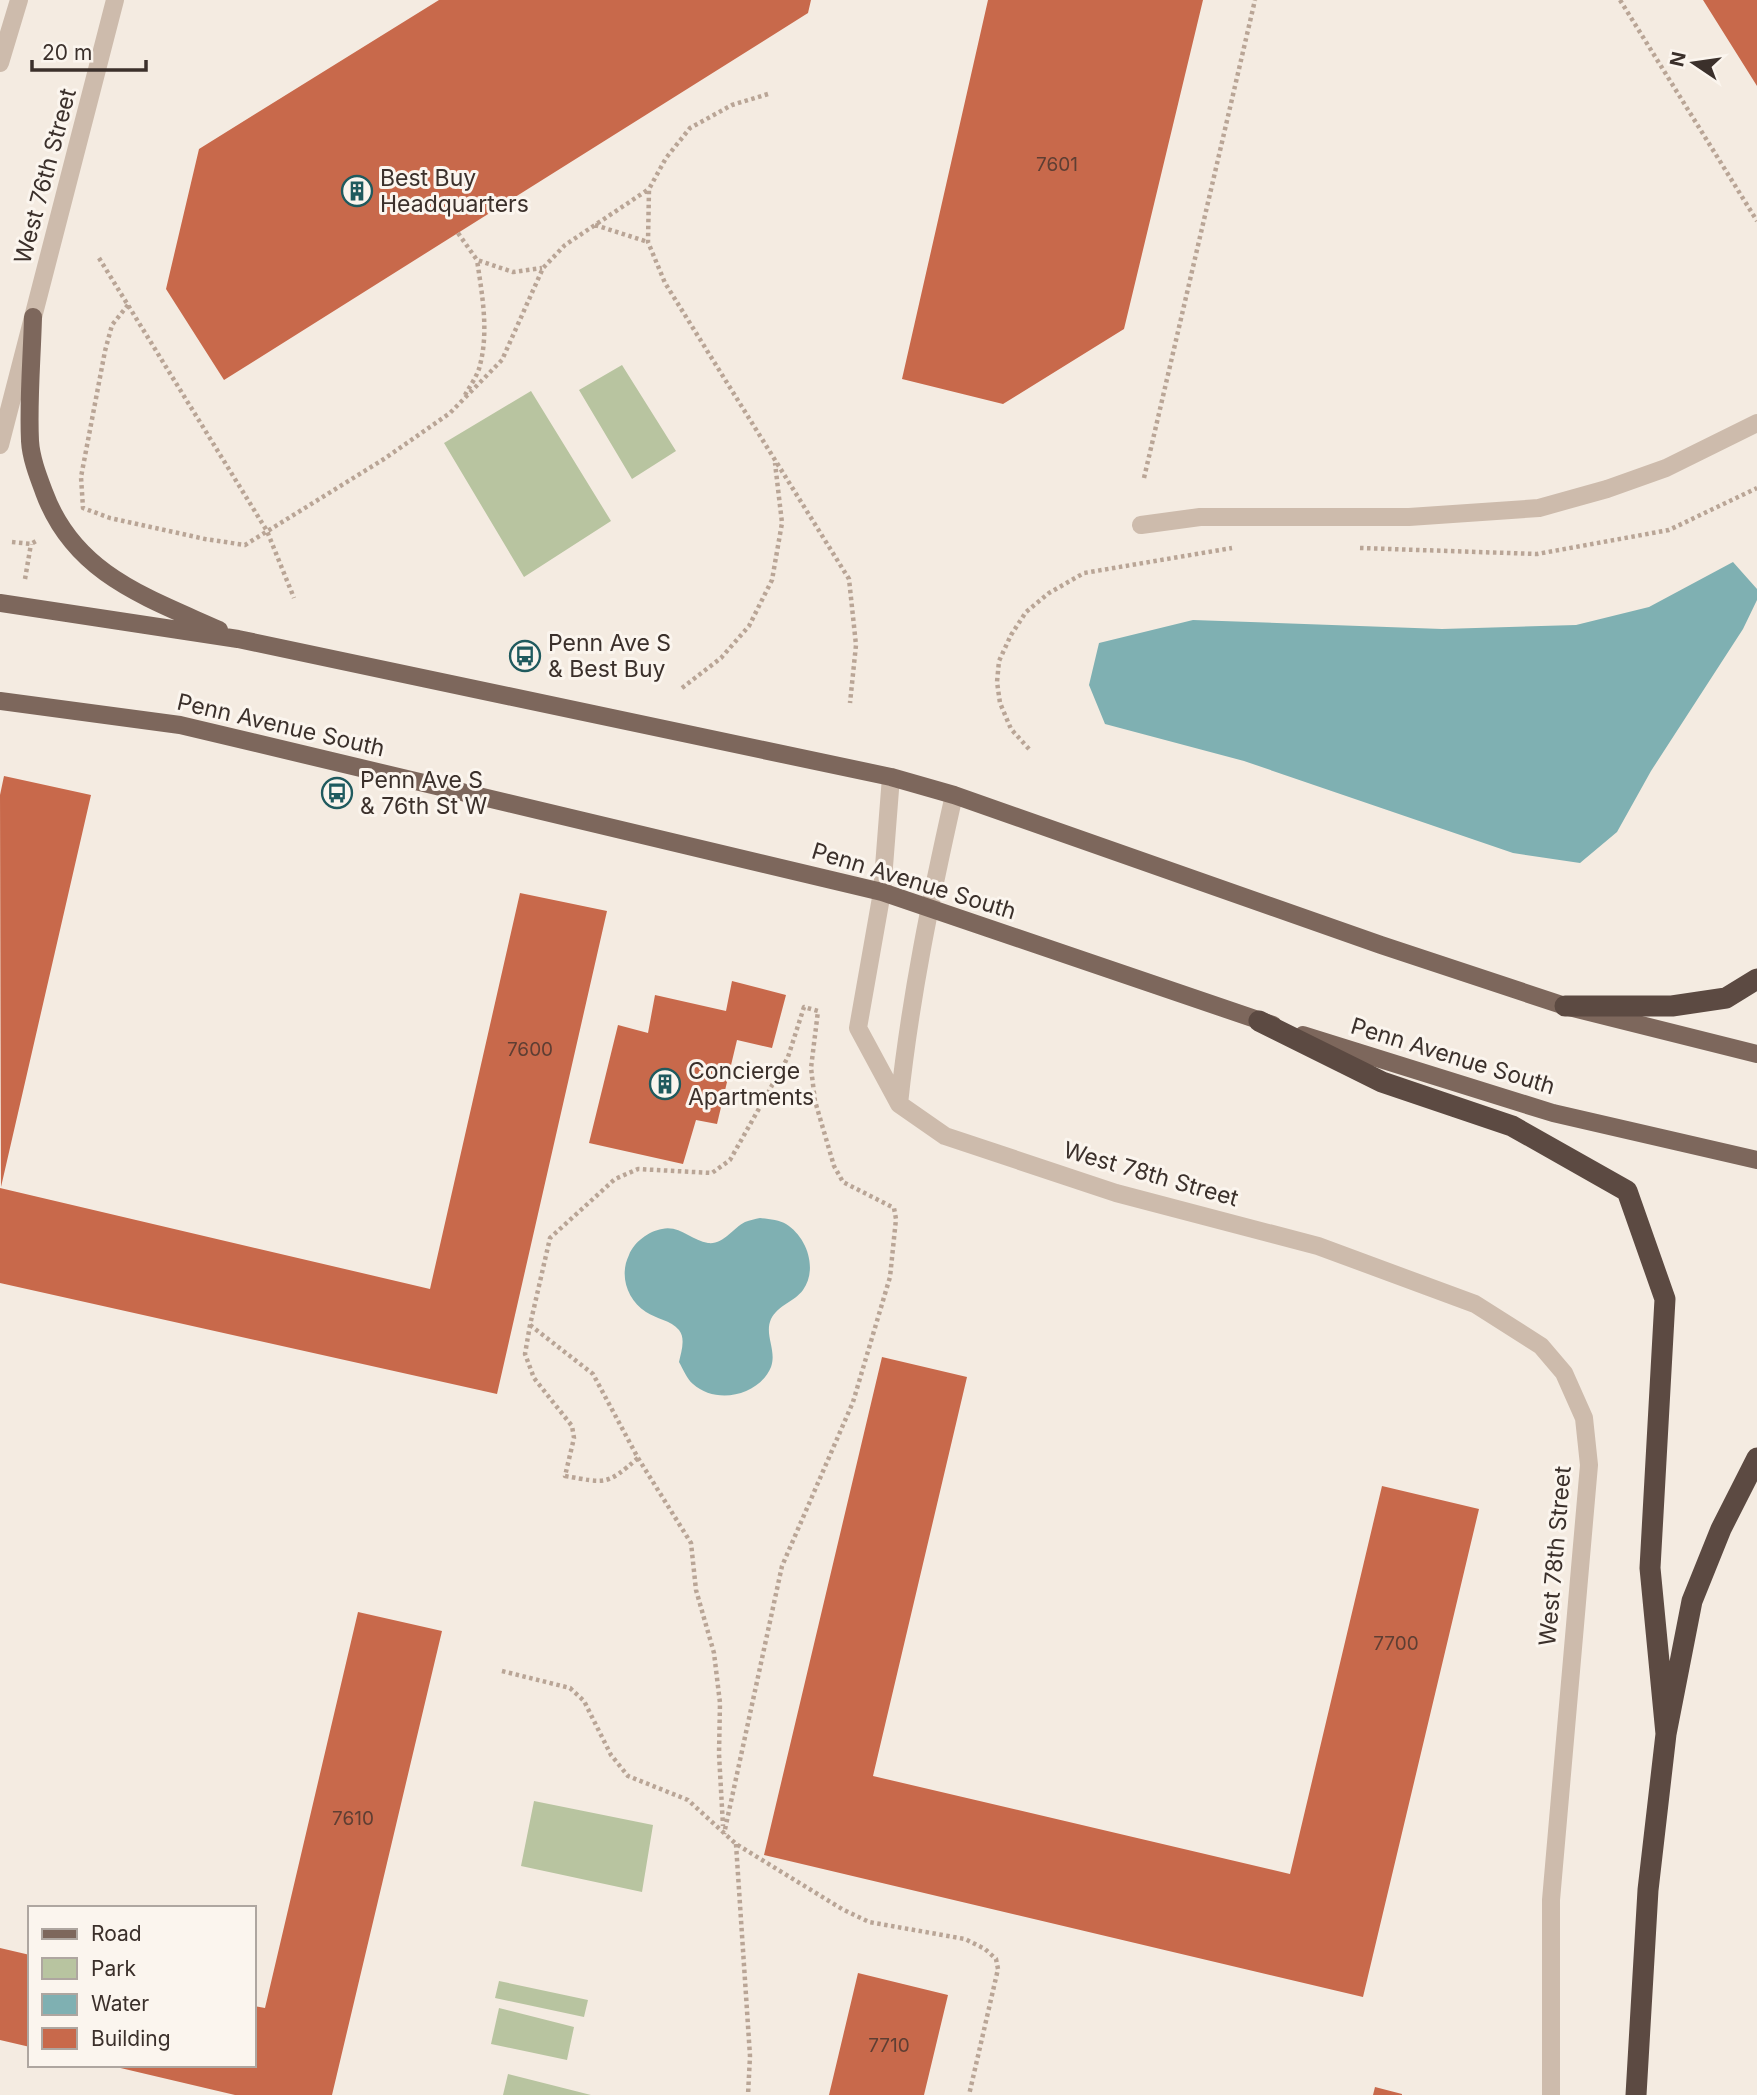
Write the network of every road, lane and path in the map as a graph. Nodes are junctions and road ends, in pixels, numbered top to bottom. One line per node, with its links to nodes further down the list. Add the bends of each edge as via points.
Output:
1 (19, 0): 5 (street)
2 (115, 0): 16 (street, West 76th Street)
3 (1255, 0): 21 (path)
4 (1620, 0): 8 (path)
5 (0, 61)
6 (768, 94): 7 (path, via 732,105 690,128)
7 (649, 189): 9 (path); 11 (path)
8 (1757, 220)
9 (594, 224): 11 (path); 14 (path)
10 (458, 233): 13 (path)
11 (648, 242): 20 (path, via 665,283)
12 (99, 258): 15 (path)
13 (477, 260): 14 (path, via 513,272); 17 (path, via 484,328 480,367)
14 (543, 268): 17 (path, via 502,360)
15 (128, 305): 24 (path); 24 (path, via 112,325 105,351 81,477 83,508 205,540 245,545)
16 (33, 317): 19 (street, West 76th Street); 33 (main road, via 30,442 36,472 61,529 96,568 127,588)
17 (461, 402): 24 (path, via 384,459)
18 (1757, 423): 23 (street, via 1667,468 1539,508 1397,517 1200,517)
19 (0, 445)
20 (774, 459): 34 (path, via 782,523 772,580 749,626 721,658); 36 (path, via 849,579 856,645)
21 (1144, 478)
22 (1757, 488): 29 (path, via 1669,530 1537,554)
23 (1141, 525)
24 (267, 531): 31 (path)
25 (46, 537): 27 (path)
26 (12, 542): 27 (path)
27 (31, 544): 30 (path)
28 (1238, 547): 37 (path, via 1084,573 1026,612 999,661 998,682 1000,703 1011,729)
29 (1346, 548)
30 (25, 579)
31 (294, 598)
32 (0, 603): 33 (main road)
33 (238, 639): 38 (main road)
34 (682, 688)
35 (0, 701): 40 (main road, Penn Avenue South, via 180,725)
36 (850, 703)
37 (1029, 750)
38 (891, 777): 39 (main road); 40 (street, West 78th Street)
39 (954, 795): 41 (street); 43 (main road)
40 (882, 892): 41 (main road, Penn Avenue South); 46 (street, West 78th Street, via 858,1028)
41 (929, 906): 44 (main road, Penn Avenue South); 46 (street)
42 (1757, 979): 43 (highway, via 1726,998 1672,1006)
43 (1565, 1006): 45 (main road)
44 (1259, 1021): 47 (main road, Penn Avenue South, via 1553,1113); 52 (highway, via 1381,1082 1512,1126 1627,1191 1664,1298 1650,1568)
45 (1757, 1054)
46 (899, 1104): 57 (street, West 78th Street, via 945,1136 1115,1193 1318,1246 1475,1304 1541,1346 1564,1373 1584,1418 1589,1465 1551,1900)
47 (1757, 1160)
48 (530, 1325): 49 (path, via 593,1374); 49 (path, via 526,1354 534,1378 572,1426 565,1476 601,1482 614,1479); 53 (path, via 550,1238 615,1179 638,1169 712,1173 730,1160 788,1057 804,1007 818,1010 811,1068 819,1116 843,1182 894,1208 890,1277 853,1402 782,1566)
49 (638, 1458): 53 (path, via 691,1543 720,1703)
50 (1757, 1458): 52 (highway, via 1692,1601)
51 (502, 1671): 53 (path, via 570,1688 584,1701 611,1755 628,1776 688,1800)
52 (1666, 1734): 58 (highway, via 1648,1890)
53 (724, 1833): 54 (path)
54 (736, 1844): 55 (path, via 750,2056); 56 (path, via 869,1922 964,1939 996,1959 998,1969)
55 (748, 2095)
56 (968, 2095)
57 (1551, 2095)
58 (1636, 2095)

